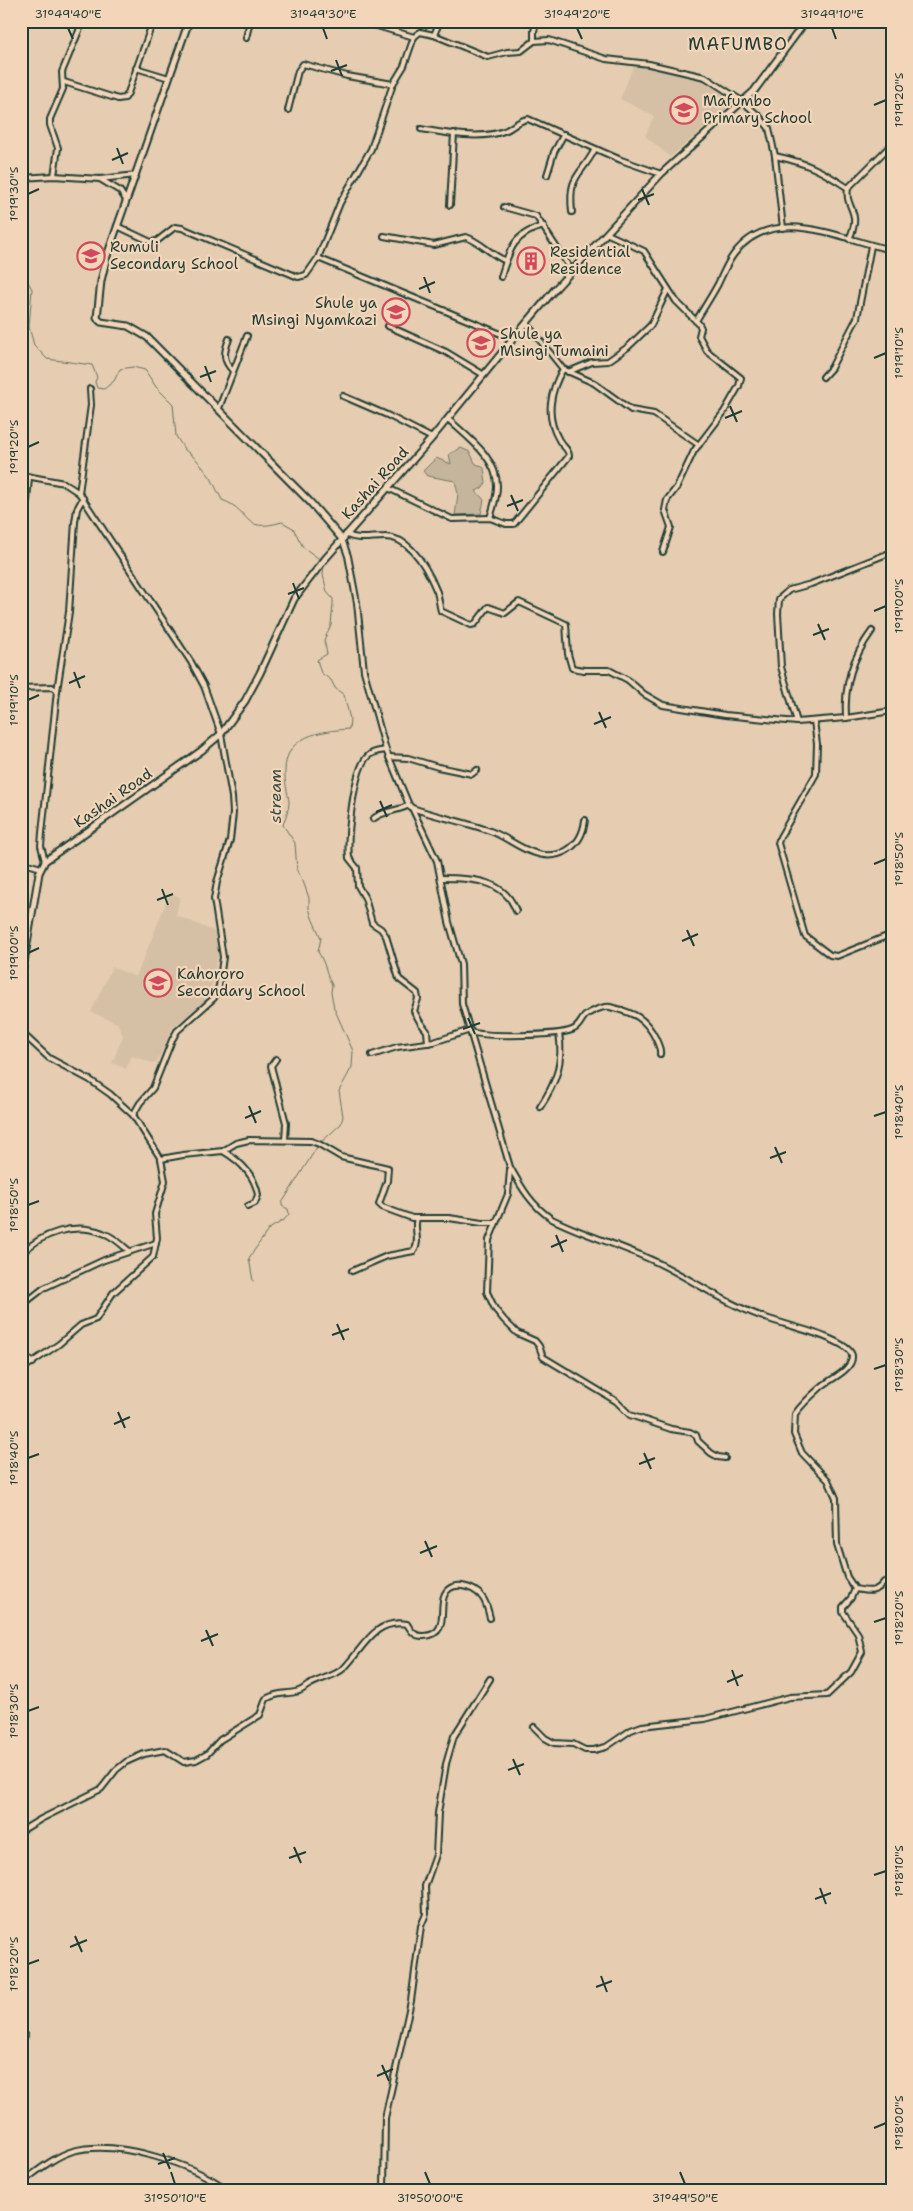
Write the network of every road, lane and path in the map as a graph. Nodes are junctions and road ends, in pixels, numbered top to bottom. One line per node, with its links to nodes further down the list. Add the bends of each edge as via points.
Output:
1 (83, 21): 15 (street, via 62,72)
2 (153, 21): 13 (street)
3 (189, 21): 14 (street)
4 (250, 21): 11 (street)
5 (370, 21): 10 (street)
6 (440, 21): 9 (street)
7 (538, 21): 12 (street)
8 (806, 21): 17 (street, Kashai Road, via 754,91)
9 (434, 35): 10 (street, via 420,32); 12 (street, via 488,57 521,51)
10 (414, 37): 16 (street, via 404,66)
11 (246, 38)
12 (534, 40): 17 (street, via 559,42 606,59 685,71 705,77)
13 (136, 68): 14 (street); 15 (street, via 128,93 122,99)
14 (170, 78): 26 (street)
15 (64, 82): 28 (street, via 50,119 58,153)
16 (393, 84): 18 (street, via 303,64 298,71); 44 (street, via 370,149 340,203)
17 (742, 101): 24 (street, via 769,128); 25 (street, Kashai Road)
18 (288, 110)
19 (421, 129): 20 (street)
20 (454, 133): 21 (street, via 494,134 528,119); 33 (street)
21 (564, 134): 23 (street); 27 (street)
22 (892, 144): 31 (street)
23 (596, 149): 25 (street); 35 (street, via 574,178)
24 (775, 156): 31 (street, via 805,162); 38 (street)
25 (661, 174): 39 (street, Kashai Road)
26 (136, 175): 30 (street); 32 (street)
27 (547, 175)
28 (54, 176): 29 (street); 30 (street)
29 (21, 178)
30 (100, 179): 32 (street, via 120,190)
31 (848, 188): 41 (street, via 855,224)
32 (126, 205): 36 (street)
33 (450, 206)
34 (504, 207): 37 (street, via 534,214)
35 (572, 212)
36 (117, 226): 44 (street, via 151,242 159,240 175,227 182,228 298,277 309,273); 62 (street, via 101,281 98,320 128,326 147,337)
37 (544, 226): 45 (street, via 518,237); 46 (street)
38 (783, 228): 41 (street, via 813,229); 49 (street, via 757,235 743,244 733,255)
39 (608, 234): 46 (street, Kashai Road); 48 (street, via 644,251)
40 (384, 236): 45 (street, via 434,245 466,237)
41 (849, 239): 42 (street)
42 (871, 246): 43 (street); 59 (street, via 856,318 831,368)
43 (892, 250)
44 (318, 258): 54 (street)
45 (506, 261): 47 (street)
46 (572, 271): 50 (street, Kashai Road)
47 (501, 277)
48 (668, 289): 49 (street); 57 (street, via 651,324 628,347 608,361 592,362)
49 (696, 321): 65 (street, via 707,351 740,375 742,381)
50 (526, 323): 54 (street, Kashai Road); 55 (street)
51 (388, 326): 58 (street, via 446,352)
52 (247, 336): 56 (street)
53 (229, 339): 56 (street, via 224,356)
54 (512, 339): 58 (street, Kashai Road)
55 (563, 369): 57 (street); 72 (street, via 552,390 551,422 568,456 514,524)
56 (233, 371): 62 (street)
57 (568, 372): 65 (street, via 594,384 631,410 654,414)
58 (484, 374): 63 (street, Kashai Road)
59 (823, 377)
60 (90, 389): 69 (street, via 91,405)
61 (343, 396): 64 (street)
62 (219, 408): 73 (street)
63 (448, 419): 64 (street, Kashai Road); 72 (street, via 478,447 494,468 497,487)
64 (432, 438): 68 (street, Kashai Road)
65 (699, 445): 74 (street, via 667,500 671,527)
66 (21, 475): 67 (street)
67 (29, 477): 69 (street, via 64,483); 71 (street)
68 (388, 488): 72 (street, via 452,519); 73 (street, Kashai Road)
69 (79, 493): 70 (street)
70 (83, 498): 78 (street, via 75,522 69,612); 83 (street, via 191,662 204,686)
71 (27, 501)
72 (490, 518)
73 (344, 537): 82 (street, via 401,540 414,552 427,574 436,590 441,611 471,625 488,607 505,613 519,602 562,622 567,627 572,668 609,670 669,707); 83 (street, Kashai Road, via 294,599 245,701); 84 (street, via 357,603 364,670)
74 (663, 552)
75 (892, 552): 82 (street, via 789,590 779,600 781,667)
76 (872, 631): 80 (street, via 863,643 847,685)
77 (21, 688): 78 (street, via 52,687)
78 (57, 691): 90 (street, via 42,832)
79 (892, 711): 80 (street)
80 (846, 718): 81 (street)
81 (814, 721): 82 (street); 95 (street, via 816,774 778,843 804,936 830,955 837,956)
82 (797, 722)
83 (221, 734): 90 (street, Kashai Road); 105 (street, via 233,812 230,840 214,899 223,956 219,986 207,1006 177,1032 153,1088)
84 (386, 750): 85 (street); 100 (street, via 372,753 363,764 353,796 349,858 357,868 358,886 372,923 386,936 399,979 417,993 414,1011 427,1030)
85 (389, 757): 86 (street, via 408,758 461,773 472,774); 87 (street)
86 (477, 770)
87 (411, 807): 88 (street, via 380,814); 89 (street, via 498,834 531,852 556,855 568,851 577,842); 93 (street, via 437,861)
88 (373, 819)
89 (585, 820)
90 (45, 861): 92 (street, Kashai Road)
91 (21, 862): 92 (street)
92 (41, 868): 96 (street, Kashai Road)
93 (441, 878): 94 (street, via 474,880 501,889 507,893); 97 (street, via 449,922 462,964 462,1004)
94 (516, 911)
95 (892, 934)
96 (21, 979)
97 (470, 1031): 99 (street, via 488,1035); 100 (street); 109 (street)
98 (21, 1032): 105 (street, via 49,1058 90,1080)
99 (559, 1033): 101 (street, via 575,1029 591,1012 610,1007 644,1019 661,1050); 104 (street, via 561,1060)
100 (428, 1043): 102 (street, via 397,1047)
101 (660, 1054)
102 (372, 1055)
103 (276, 1059): 106 (street, via 271,1066 286,1123)
104 (540, 1108)
105 (133, 1115): 108 (street)
106 (285, 1140): 107 (street, via 244,1141); 111 (street, via 311,1141 341,1157 388,1168 380,1206)
107 (223, 1151): 108 (street); 110 (street, via 244,1167 253,1179 258,1196)
108 (161, 1159): 113 (street, via 165,1181 155,1214)
109 (510, 1168): 112 (street, via 508,1194); 123 (street, via 521,1188 552,1219 664,1266 756,1314 849,1349 852,1361 799,1409 793,1426 802,1453 828,1480 836,1498 837,1545 847,1577)
110 (248, 1206)
111 (418, 1218): 112 (street); 116 (street, via 414,1251 387,1256)
112 (495, 1223): 121 (street, via 489,1240 487,1292 495,1309 512,1328 535,1341 548,1361 616,1401 626,1412 672,1429 690,1432 711,1452)
113 (156, 1243): 114 (street); 119 (street, via 153,1256 113,1293 98,1316 81,1325)
114 (128, 1251): 115 (street, via 104,1233 84,1228 41,1238); 117 (street, via 44,1288)
115 (21, 1254)
116 (352, 1271)
117 (21, 1306)
118 (21, 1352): 119 (street)
119 (33, 1363): 120 (street)
120 (21, 1370)
121 (725, 1458)
122 (892, 1582): 123 (street, via 884,1582 875,1591)
123 (855, 1589): 126 (street, via 844,1612 858,1634 862,1652 850,1672 827,1695 790,1697 705,1719 642,1726 606,1747 594,1750 554,1742)
124 (490, 1618): 127 (street, via 485,1603 475,1590 456,1586 444,1596 440,1627 433,1633 419,1636 407,1624 398,1622 380,1628 365,1640 344,1668 299,1691 282,1692 266,1699 260,1715 220,1740 207,1754 184,1762 165,1750 134,1758 116,1770 101,1790)
125 (490, 1679): 130 (street, via 454,1736 446,1764 438,1812 436,1855 425,1886 426,1914 421,1926 411,2001 385,2118)
126 (534, 1727)
127 (21, 1831)
128 (21, 2183): 129 (street, via 60,2156 73,2151 112,2148 158,2158 215,2180)
129 (228, 2190)
130 (384, 2190)

